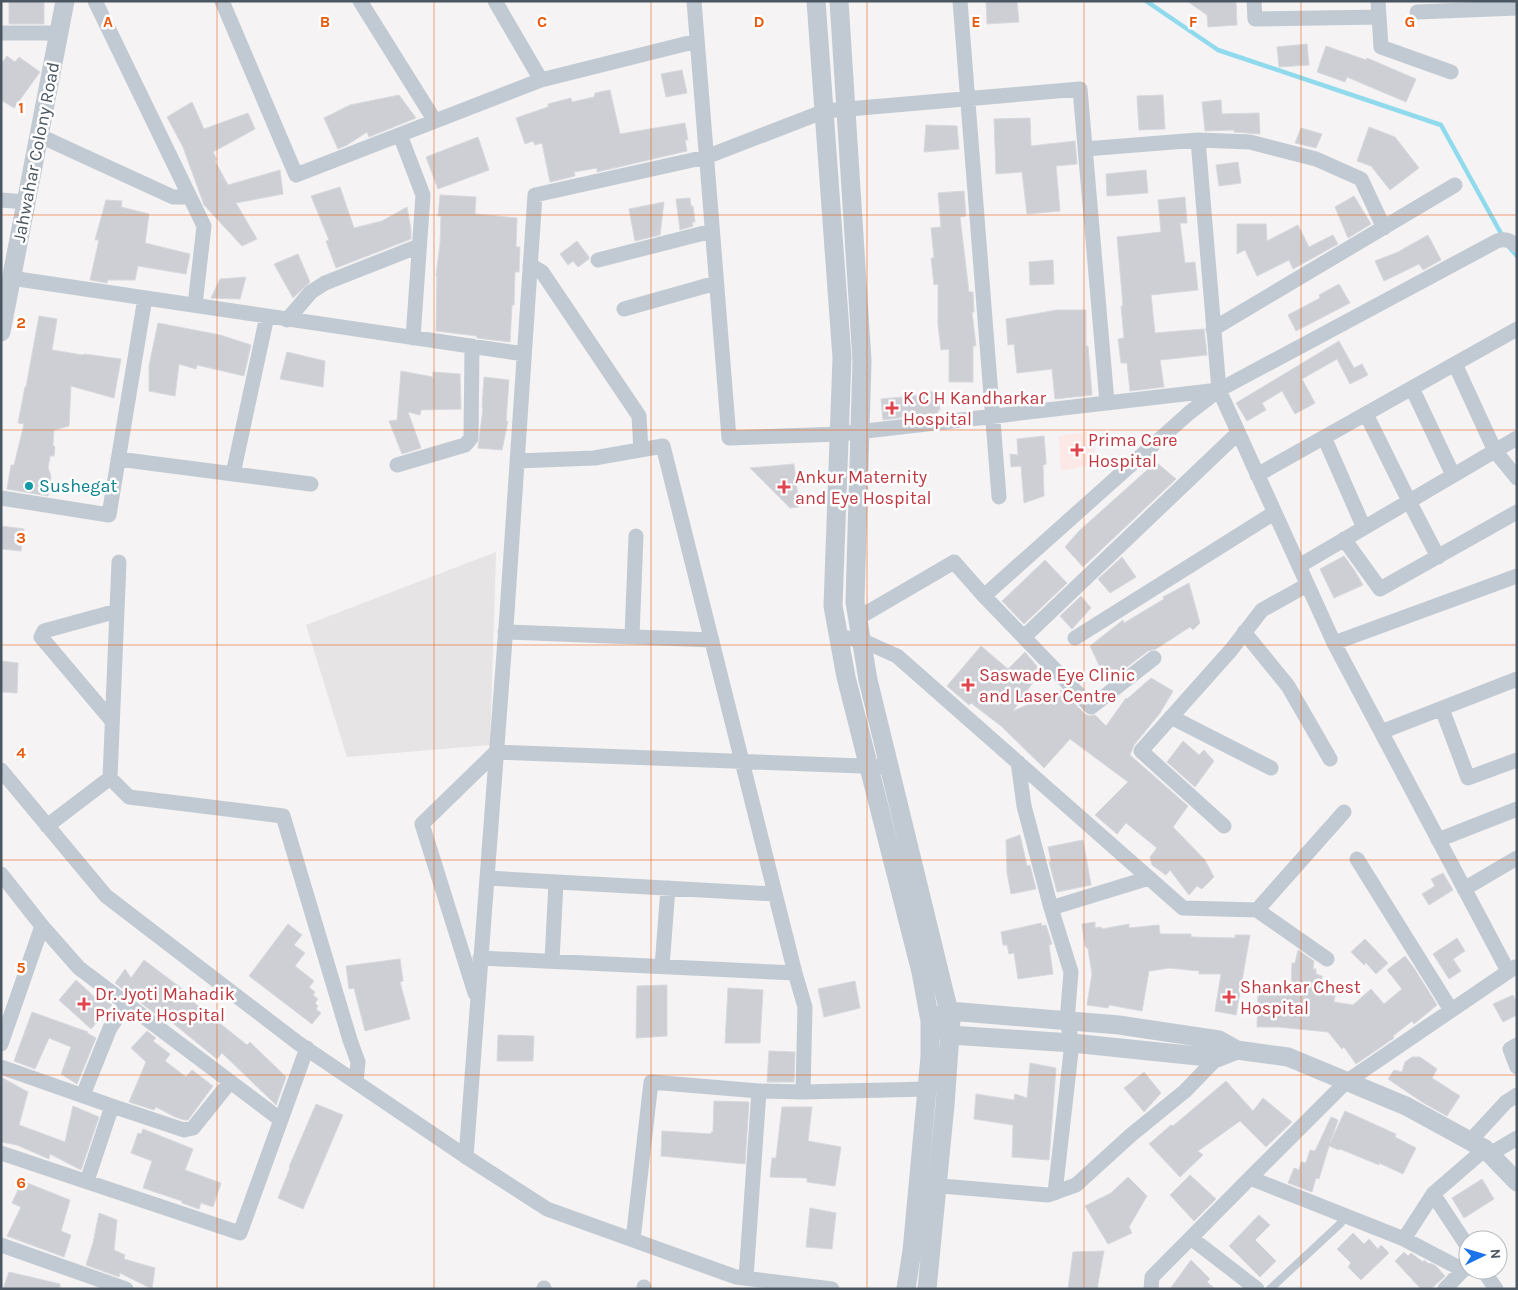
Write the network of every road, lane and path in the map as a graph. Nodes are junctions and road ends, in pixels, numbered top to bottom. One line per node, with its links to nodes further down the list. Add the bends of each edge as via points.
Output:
1 (65, 1): 16 (street, Jahwahar Colony Road)
2 (95, 1): 30 (street)
3 (222, 1): 25 (street, via 296,176)
4 (360, 1): 23 (street)
5 (495, 1): 19 (street)
6 (694, 1): 17 (street)
7 (816, 1): 22 (street)
8 (840, 1): 21 (street)
9 (960, 1): 20 (street)
10 (1254, 1): 14 (street, via 1255,19)
11 (1378, 1): 14 (street)
12 (1517, 8): 13 (street)
13 (1417, 12)
14 (1379, 17): 18 (street, via 1380,47)
15 (1, 33): 16 (street)
16 (59, 33): 24 (street, Jahwahar Colony Road)
17 (697, 41): 19 (street); 28 (street)
18 (1452, 72)
19 (542, 80): 23 (street)
20 (968, 98): 21 (street); 27 (street, via 1080,89); 57 (street)
21 (847, 109): 22 (street); 58 (street, via 862,361)
22 (825, 111): 28 (street); 60 (street, via 842,358)
23 (435, 121): 25 (street)
24 (38, 135): 30 (street, via 173,198); 32 (street, Jahwahar Colony Road)
25 (400, 135): 36 (street, via 423,195)
26 (1198, 140): 27 (street); 33 (street, via 1250,142 1316,159 1361,179); 46 (street)
27 (1085, 149): 55 (street)
28 (706, 157): 34 (street); 38 (street, via 535,196)
29 (1455, 185): 33 (street)
30 (190, 197): 42 (street, via 204,226)
31 (1, 200): 32 (street)
32 (26, 202): 39 (street, Jahwahar Colony Road)
33 (1384, 228): 46 (street)
34 (712, 231): 37 (street); 40 (street)
35 (1507, 242): 54 (street)
36 (419, 246): 45 (street, via 326,283 311,292); 49 (street)
37 (598, 260)
38 (530, 265): 51 (street); 63 (street, via 542,272 639,416)
39 (11, 278): 41 (street); 48 (street, Jahwahar Colony Road)
40 (716, 283): 43 (street); 60 (street, via 729,438)
41 (145, 298): 42 (street); 65 (street)
42 (195, 305): 44 (street)
43 (624, 309)
44 (267, 316): 45 (street); 68 (street)
45 (288, 320): 49 (street)
46 (1213, 329): 54 (street)
47 (1517, 329): 52 (street)
48 (1, 332)
49 (413, 338): 50 (street)
50 (472, 346): 51 (street); 67 (street, via 469,442)
51 (524, 354): 66 (street)
52 (1455, 364): 53 (street); 64 (street)
53 (1412, 388): 56 (street); 70 (street)
54 (1219, 390): 55 (street); 59 (street); 86 (street)
55 (1108, 402): 57 (street)
56 (1366, 414): 61 (street); 75 (street)
57 (992, 416): 58 (street); 73 (street)
58 (860, 431): 60 (street); 88 (street, via 855,602)
59 (1238, 433): 69 (street); 93 (street)
60 (840, 434): 92 (street, via 833,606)
61 (1324, 437): 69 (street); 78 (street)
62 (1517, 438): 64 (street)
63 (641, 450): 66 (street, via 594,458); 95 (street, via 663,446)
64 (1495, 451): 70 (street); 71 (street)
65 (118, 459): 68 (street); 74 (street, via 109,515)
66 (517, 460): 89 (street)
67 (397, 465)
68 (233, 474): 72 (street)
69 (1257, 475): 77 (street)
70 (1453, 475): 75 (street)
71 (1517, 478)
72 (310, 484)
73 (999, 497)
74 (1, 498)
75 (1409, 502): 78 (street); 81 (street)
76 (1517, 512): 81 (street)
77 (1274, 513): 83 (street); 94 (street)
78 (1364, 528): 80 (street)
79 (636, 536): 91 (street)
80 (1344, 540): 81 (street, via 1380,589); 83 (street)
81 (1438, 556)
82 (119, 562): 87 (street)
83 (1299, 566): 85 (street)
84 (1517, 576): 97 (street)
85 (1308, 585): 90 (street, via 1262,610); 97 (street)
86 (984, 596): 88 (street, via 954,562); 93 (street)
87 (117, 611): 102 (street); 102 (street, via 44,631 41,637)
88 (858, 618): 96 (street)
89 (505, 632): 91 (street); 104 (street)
90 (1244, 632): 101 (street); 105 (street, via 1288,686)
91 (632, 636): 95 (street)
92 (839, 637): 96 (street); 109 (street)
93 (1024, 637): 98 (street, via 1091,707)
94 (1075, 638)
95 (712, 640): 108 (street)
96 (861, 640): 107 (street, via 897,656); 110 (street)
97 (1334, 643): 103 (street)
98 (1154, 658)
99 (1517, 679): 100 (street)
100 (1442, 708): 103 (street); 106 (street, via 1468,778)
101 (1171, 717): 111 (street); 117 (street, via 1141,751)
102 (112, 722): 113 (street)
103 (1381, 732): 118 (street)
104 (496, 752): 108 (street); 122 (street); 137 (street, via 422,824)
105 (1330, 759)
106 (1517, 760)
107 (1018, 762): 123 (street); 128 (street, via 1024,806)
108 (743, 763): 109 (street); 127 (street)
109 (868, 766): 110 (street); 142 (street)
110 (889, 767): 141 (street)
111 (1271, 768)
112 (1, 770): 116 (street)
113 (110, 778): 116 (street); 155 (street, via 129,797 284,816 358,1062)
114 (1517, 809): 118 (street)
115 (1344, 812): 129 (street)
116 (47, 826): 149 (street, via 106,896)
117 (1224, 826)
118 (1438, 840): 126 (street)
119 (1517, 858): 126 (street)
120 (1357, 859): 140 (street)
121 (2, 876): 130 (street)
122 (487, 878): 124 (street); 131 (street)
123 (1149, 878): 128 (street); 129 (street, via 1183,908)
124 (556, 882): 125 (street); 133 (street)
125 (668, 888): 127 (street); 134 (street)
126 (1464, 889): 135 (street)
127 (775, 894): 136 (street)
128 (1051, 908): 143 (street, via 1071,972)
129 (1257, 910): 132 (street)
130 (42, 926): 138 (street); 139 (street, via 80,968)
131 (480, 958): 133 (street); 137 (street)
132 (1327, 959)
133 (552, 961): 134 (street)
134 (662, 967): 136 (street)
135 (1512, 969): 140 (street)
136 (795, 973): 159 (street, via 805,1008)
137 (477, 1000): 167 (street)
138 (8, 1002): 147 (street)
139 (126, 1003): 154 (street); 160 (street, via 110,1028)
140 (1451, 1010): 156 (street)
141 (949, 1011): 142 (street); 143 (street); 144 (street)
142 (930, 1021): 144 (street); 157 (street)
143 (1067, 1021): 145 (street); 146 (street)
144 (950, 1035): 146 (street); 172 (street)
145 (1219, 1040): 150 (street); 151 (street)
146 (1072, 1043): 151 (street); 173 (street)
147 (1, 1044)
148 (1517, 1045): 153 (street, via 1510,1049)
149 (307, 1048): 155 (street); 163 (street)
150 (1238, 1050): 151 (street); 156 (street, via 1288,1057)
151 (1217, 1058): 173 (street, via 1186,1091 1076,1185)
152 (1, 1067): 160 (street)
153 (1517, 1068)
154 (230, 1082): 162 (street, via 194,1128 184,1130); 163 (street)
155 (356, 1082): 167 (street)
156 (1346, 1082): 165 (street, via 1406,1106); 168 (street)
157 (927, 1089): 159 (street); 171 (street)
158 (759, 1091): 159 (street); 179 (street, via 651,1082); 183 (street)
159 (803, 1092)
160 (83, 1095): 162 (street)
161 (1517, 1095): 165 (street, via 1506,1102)
162 (112, 1106): 169 (street)
163 (281, 1120): 169 (street, via 240,1233)
164 (1517, 1138): 165 (street)
165 (1482, 1148): 170 (street); 174 (street)
166 (1, 1153): 169 (street)
167 (466, 1157): 179 (street, via 547,1209)
168 (1250, 1178): 177 (street); 178 (street)
169 (87, 1181)
170 (1517, 1182)
171 (918, 1184): 172 (street); 187 (street)
172 (937, 1186): 173 (street, via 1048,1196); 188 (street)
173 (1055, 1193)
174 (1433, 1194): 176 (street); 178 (street)
175 (1341, 1223): 191 (lane)
176 (1458, 1232)
177 (1191, 1238): 189 (street, via 1152,1277); 190 (street)
178 (1404, 1239): 181 (street)
179 (632, 1240): 183 (street)
180 (1, 1245): 184 (street)
181 (1458, 1265)
182 (1458, 1277): 192 (street)
183 (746, 1278): 186 (street)
184 (111, 1286): 185 (street)
185 (126, 1289)
186 (832, 1289)
187 (906, 1289)
188 (927, 1289)
189 (1150, 1289)
190 (1257, 1289)
191 (1270, 1289)
192 (1445, 1289)

